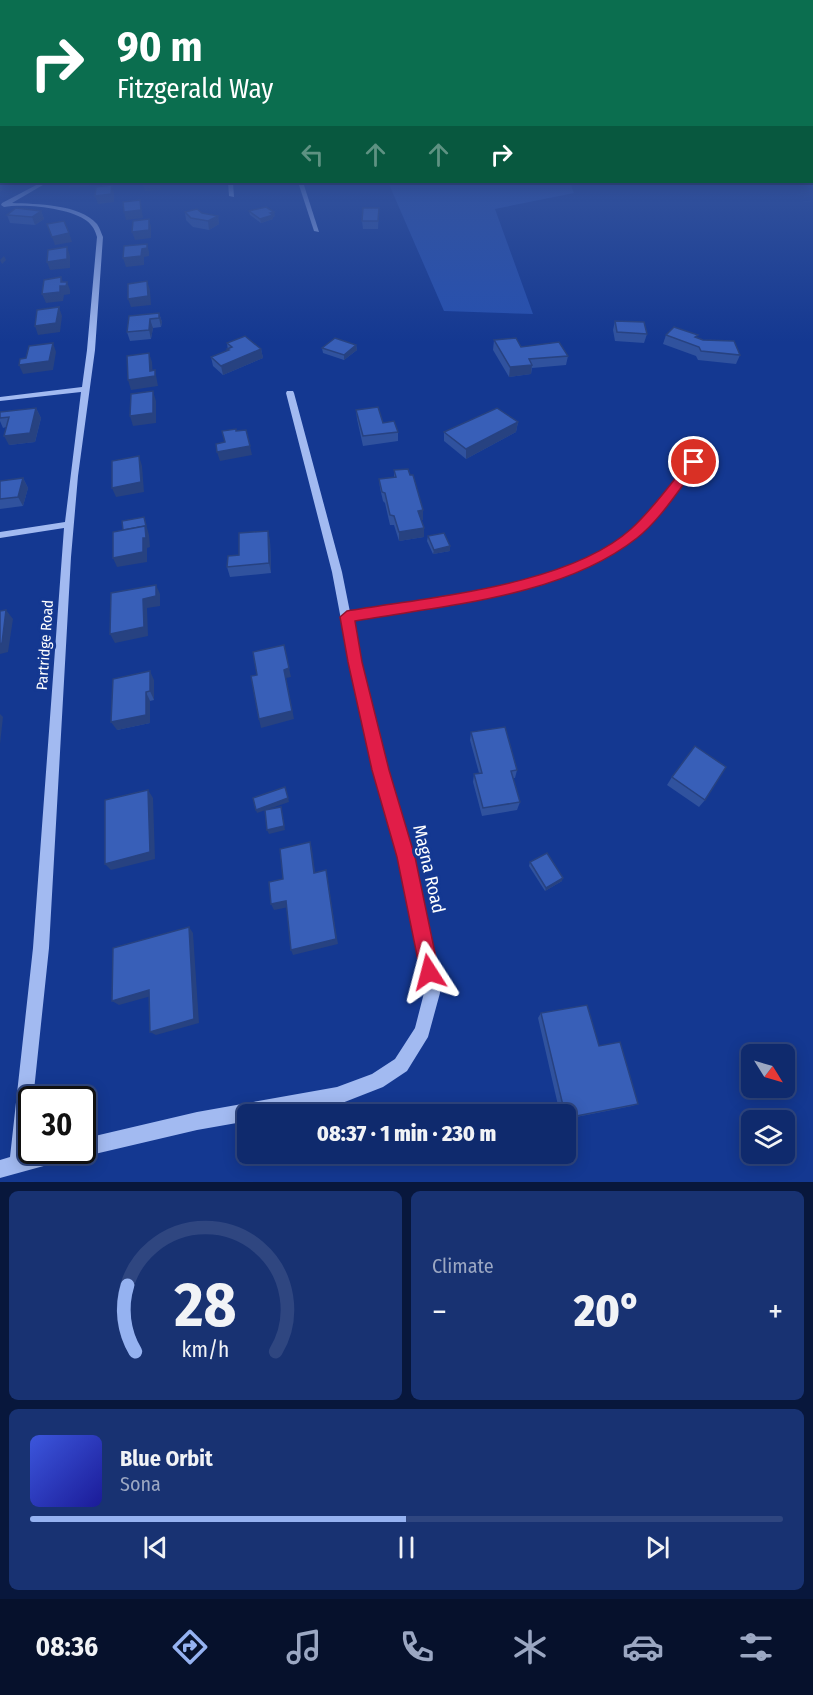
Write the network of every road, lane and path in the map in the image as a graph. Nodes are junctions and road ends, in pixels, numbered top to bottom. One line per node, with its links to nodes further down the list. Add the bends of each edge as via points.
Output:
1 (99, 231): 2 (street, Partridge Road)
2 (85, 389): 4 (street); 6 (street, Partridge Road)
3 (290, 393): 8 (street, Magna Road)
4 (0, 399)
5 (694, 462): 8 (street, via 634,534 567,572 518,587)
6 (70, 524): 7 (street); 9 (street, Partridge Road, via 41,948)
7 (0, 535)
8 (347, 617): 10 (street, Magna Road, via 426,952 432,993 422,1031 401,1065 377,1081 337,1096 197,1121)
9 (26, 1086)
10 (96, 1145)
11 (18, 1164): 12 (street)
12 (0, 1169)

